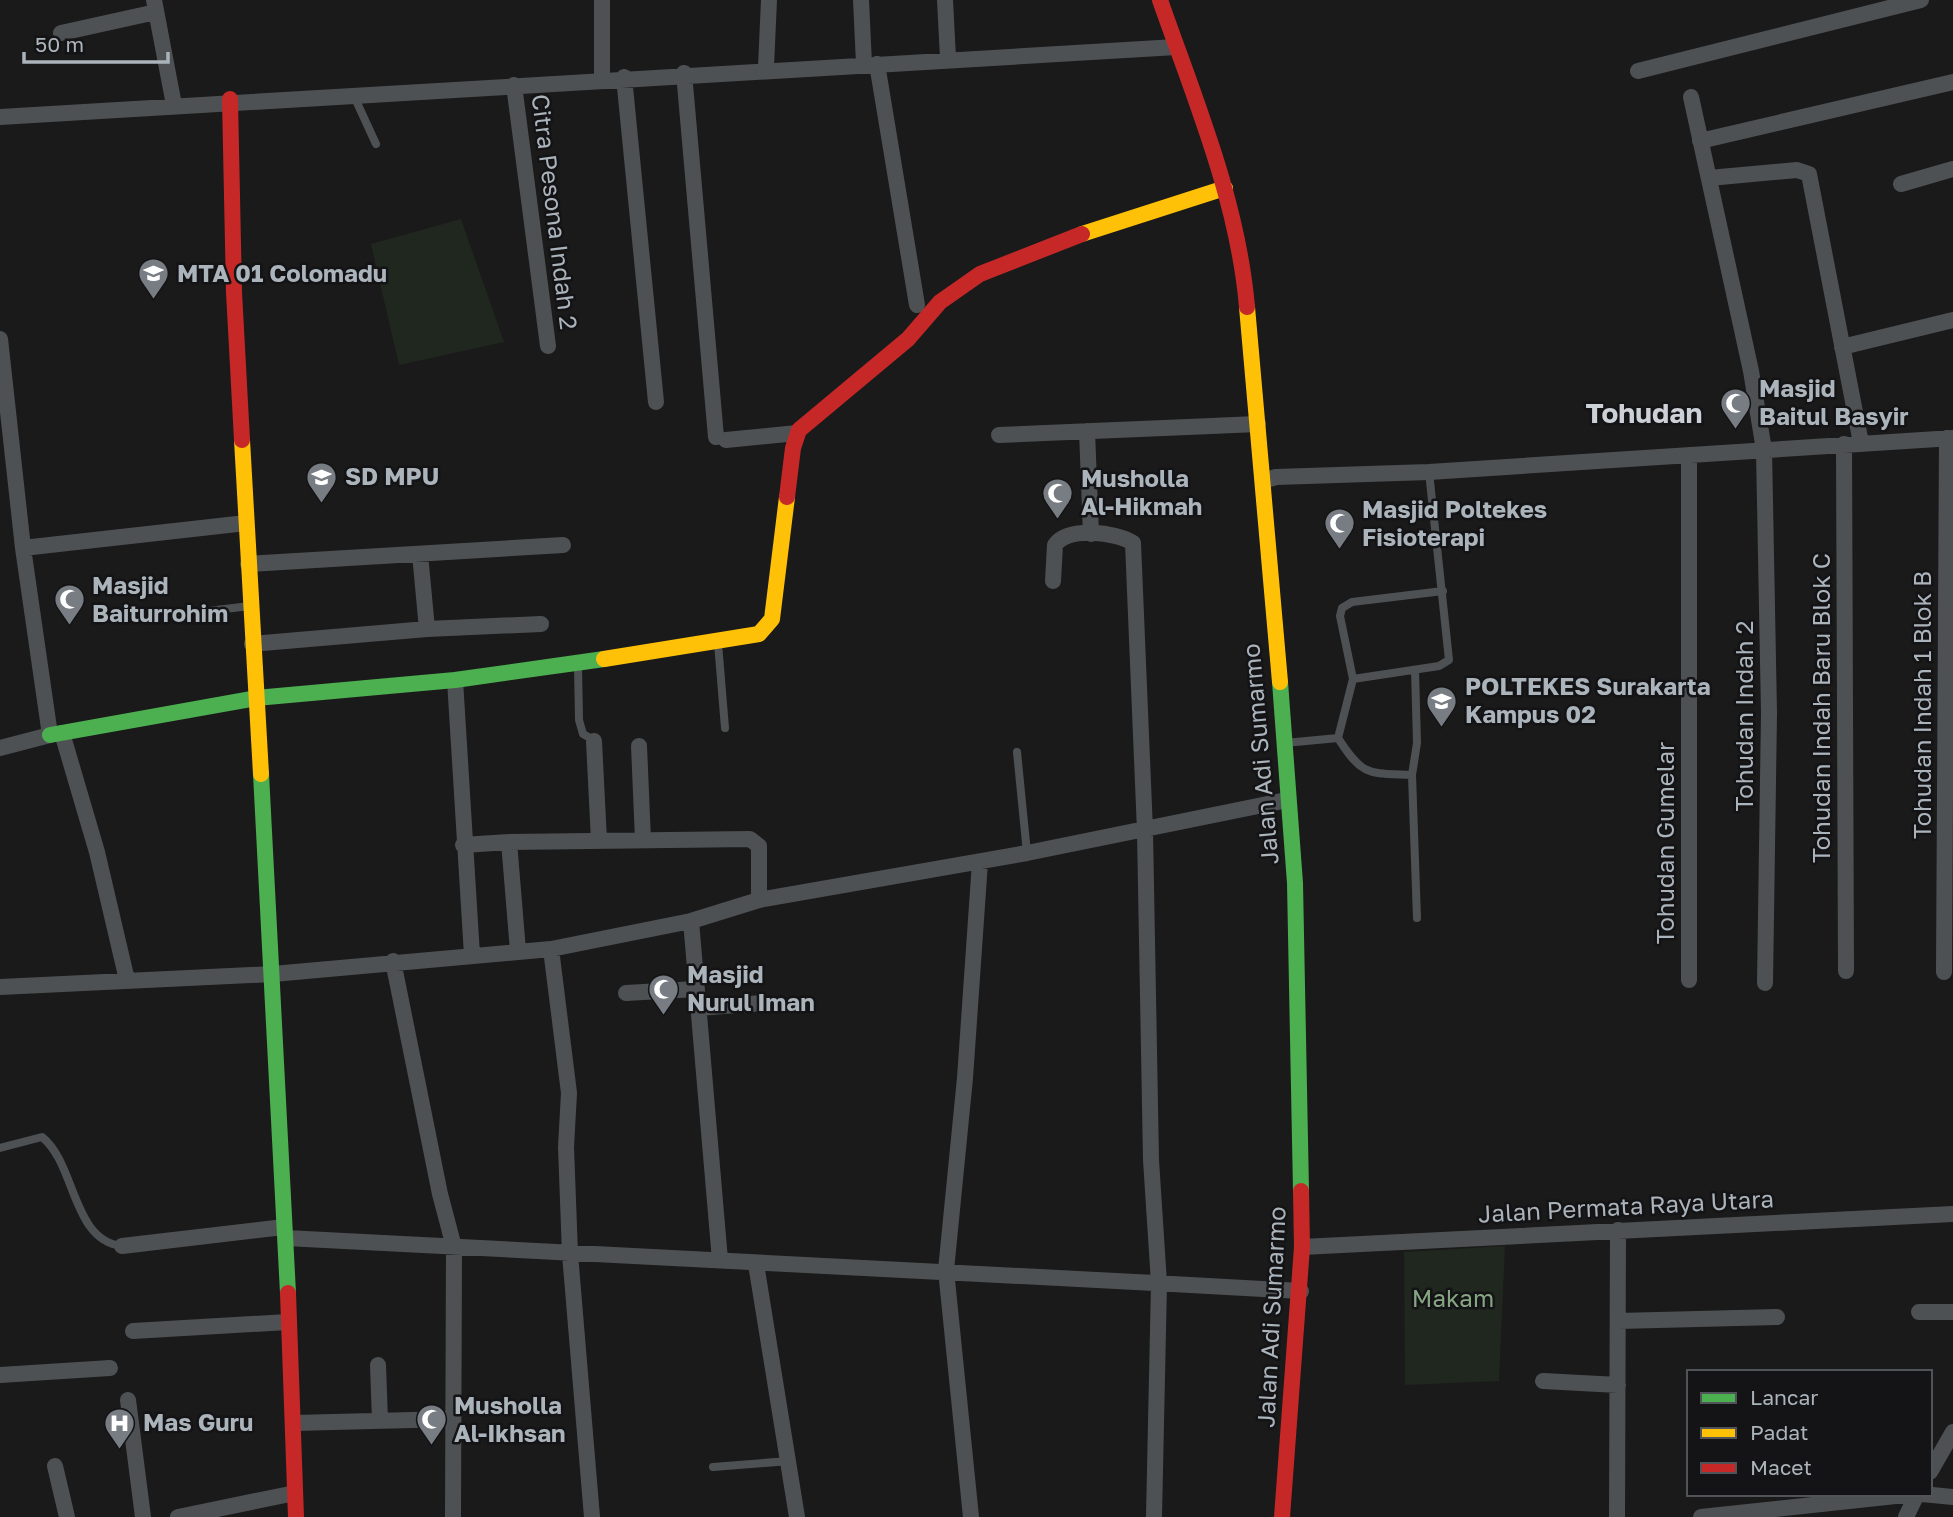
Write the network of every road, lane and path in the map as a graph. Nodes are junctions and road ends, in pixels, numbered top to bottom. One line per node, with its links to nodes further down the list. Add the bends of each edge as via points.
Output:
1 (602, 0): 16 (street)
2 (769, 0): 12 (street)
3 (861, 0): 11 (street)
4 (945, 0): 10 (street)
5 (1160, 0): 9 (street, Jalan Adi Sumarmo)
6 (1921, 0): 13 (street)
7 (155, 6): 8 (street); 22 (street)
8 (61, 33)
9 (1176, 47): 10 (street); 29 (street, Jalan Adi Sumarmo)
10 (948, 58): 11 (street)
11 (871, 64): 12 (street); 30 (street)
12 (766, 67): 14 (street)
13 (1638, 71)
14 (684, 73): 15 (street); 38 (street, via 721,439)
15 (624, 77): 16 (street); 35 (street)
16 (603, 79): 18 (street)
17 (1953, 82): 24 (street)
18 (514, 85): 19 (street); 33 (street, Citra Pesona Indah 2)
19 (353, 93): 21 (street); 25 (lane)
20 (1691, 97): 24 (street, Tohudan Indah 2)
21 (230, 99): 22 (street); 47 (street)
22 (174, 105): 23 (street)
23 (0, 117)
24 (1700, 141): 27 (street, Tohudan Indah 2)
25 (376, 144)
26 (1953, 169): 28 (street)
27 (1709, 178): 34 (street, Tohudan Indah Baru Blok C, via 1797,170 1809,174); 42 (street, Tohudan Indah 2)
28 (1901, 184)
29 (1225, 188): 36 (street, Jalan Adi Sumarmo, via 1244,268); 38 (street, via 1076,235 980,274 940,302 908,339)
30 (917, 305)
31 (1953, 320): 34 (street)
32 (0, 339): 45 (street)
33 (548, 346)
34 (1842, 347): 41 (street, Tohudan Indah Baru Blok C)
35 (656, 402)
36 (1258, 424): 37 (street); 46 (street, Jalan Adi Sumarmo)
37 (1087, 431): 39 (street); 48 (street)
38 (797, 433): 59 (street, via 772,618 759,634)
39 (999, 435)
40 (1950, 438): 41 (street); 91 (street, Tohudan Indah 1 Blok B)
41 (1852, 444): 42 (street); 90 (street, Tohudan Indah Baru Blok C)
42 (1764, 450): 43 (street); 95 (street, Tohudan Indah 2, via 1769,713)
43 (1689, 455): 44 (street); 93 (street, Tohudan Gumelar)
44 (1429, 472): 46 (street); 54 (lane)
45 (7, 474): 50 (street)
46 (1269, 479): 70 (street, Jalan Adi Sumarmo)
47 (246, 523): 50 (street); 52 (street)
48 (1091, 534): 53 (street, via 1059,540 1053,556); 76 (street, via 1128,540 1135,551)
49 (563, 545): 51 (street)
50 (23, 548): 67 (street)
51 (420, 554): 52 (street); 58 (street)
52 (248, 564): 55 (street)
53 (1053, 581)
54 (1443, 591): 62 (lane, via 1451,655 1445,664); 63 (lane, via 1352,602 1342,608)
55 (250, 606): 56 (lane); 60 (street)
56 (182, 614)
57 (541, 624): 58 (street)
58 (427, 629): 60 (street)
59 (718, 643): 61 (street); 66 (lane)
60 (252, 644): 65 (street)
61 (578, 663): 64 (street); 69 (lane, via 581,729)
62 (1415, 670): 63 (lane); 74 (lane, via 1417,743)
63 (1353, 679): 68 (lane)
64 (456, 680): 65 (street); 80 (street)
65 (256, 698): 67 (street); 92 (street)
66 (725, 728)
67 (56, 734): 72 (street); 94 (street, via 97,852)
68 (1338, 738): 70 (lane); 74 (lane, via 1358,767 1372,773)
69 (594, 741): 78 (street)
70 (1292, 742): 75 (street, Jalan Adi Sumarmo)
71 (639, 746): 77 (street)
72 (0, 748)
73 (1017, 752): 81 (lane)
74 (1412, 775): 84 (lane)
75 (1287, 800): 76 (street); 107 (street, Jalan Adi Sumarmo, via 1295,883)
76 (1145, 831): 81 (street); 112 (street, via 1151,1160)
77 (643, 840): 78 (street); 83 (street, via 756,841)
78 (599, 841): 79 (street)
79 (509, 842): 80 (street); 87 (street)
80 (463, 845): 88 (street)
81 (1027, 853): 82 (street)
82 (980, 862): 83 (street); 111 (street)
83 (759, 900): 85 (street)
84 (1417, 918)
85 (691, 921): 86 (street); 97 (street)
86 (551, 948): 87 (street); 108 (street, via 569,1093)
87 (518, 951): 88 (street)
88 (472, 955): 89 (street)
89 (393, 961): 92 (street); 106 (street)
90 (1846, 971)
91 (1944, 972)
92 (272, 974): 94 (street); 104 (street)
93 (1689, 980)
94 (127, 981): 96 (street)
95 (1765, 983)
96 (0, 987)
97 (696, 989): 98 (street); 100 (street)
98 (626, 993)
99 (762, 1003): 100 (street)
100 (698, 1008): 109 (street)
101 (0, 1148): 105 (lane, via 42,1137 50,1143 85,1219 103,1240)
102 (1953, 1214): 103 (street, Jalan Permata Raya Utara)
103 (1618, 1230): 107 (street, Jalan Permata Raya Utara); 117 (street)
104 (285, 1232): 105 (street); 106 (street); 118 (street)
105 (122, 1246)
106 (454, 1247): 108 (street); 126 (street)
107 (1302, 1247): 113 (street, Jalan Adi Sumarmo)
108 (570, 1254): 109 (street); 144 (street)
109 (720, 1260): 110 (street)
110 (756, 1264): 111 (street); 130 (street)
111 (946, 1270): 112 (street); 146 (street)
112 (1159, 1283): 113 (street); 147 (street)
113 (1301, 1291): 148 (street, Jalan Adi Sumarmo)
114 (1919, 1312): 115 (street)
115 (1953, 1312)
116 (1777, 1317): 117 (street)
117 (1618, 1321): 124 (street)
118 (288, 1322): 119 (street); 128 (street)
119 (133, 1331)
120 (378, 1365): 127 (street)
121 (110, 1368): 122 (street)
122 (0, 1376)
123 (1543, 1381): 124 (street)
124 (1618, 1385): 149 (street)
125 (128, 1400): 140 (street)
126 (451, 1419): 127 (street); 143 (street)
127 (380, 1421): 128 (street)
128 (293, 1423): 134 (street)
129 (1953, 1432): 133 (street)
130 (789, 1461): 132 (lane); 145 (street)
131 (55, 1466): 139 (street)
132 (713, 1467)
133 (1932, 1469)
134 (295, 1493): 141 (street); 142 (street)
135 (1932, 1495): 138 (street)
136 (1899, 1496): 150 (street)
137 (1917, 1496): 151 (street)
138 (1953, 1497)
139 (67, 1517)
140 (143, 1517)
141 (178, 1517)
142 (296, 1517)
143 (453, 1517)
144 (592, 1517)
145 (797, 1517)
146 (971, 1517)
147 (1154, 1517)
148 (1282, 1517)
149 (1617, 1517)
150 (1701, 1517)
151 (1906, 1517)

